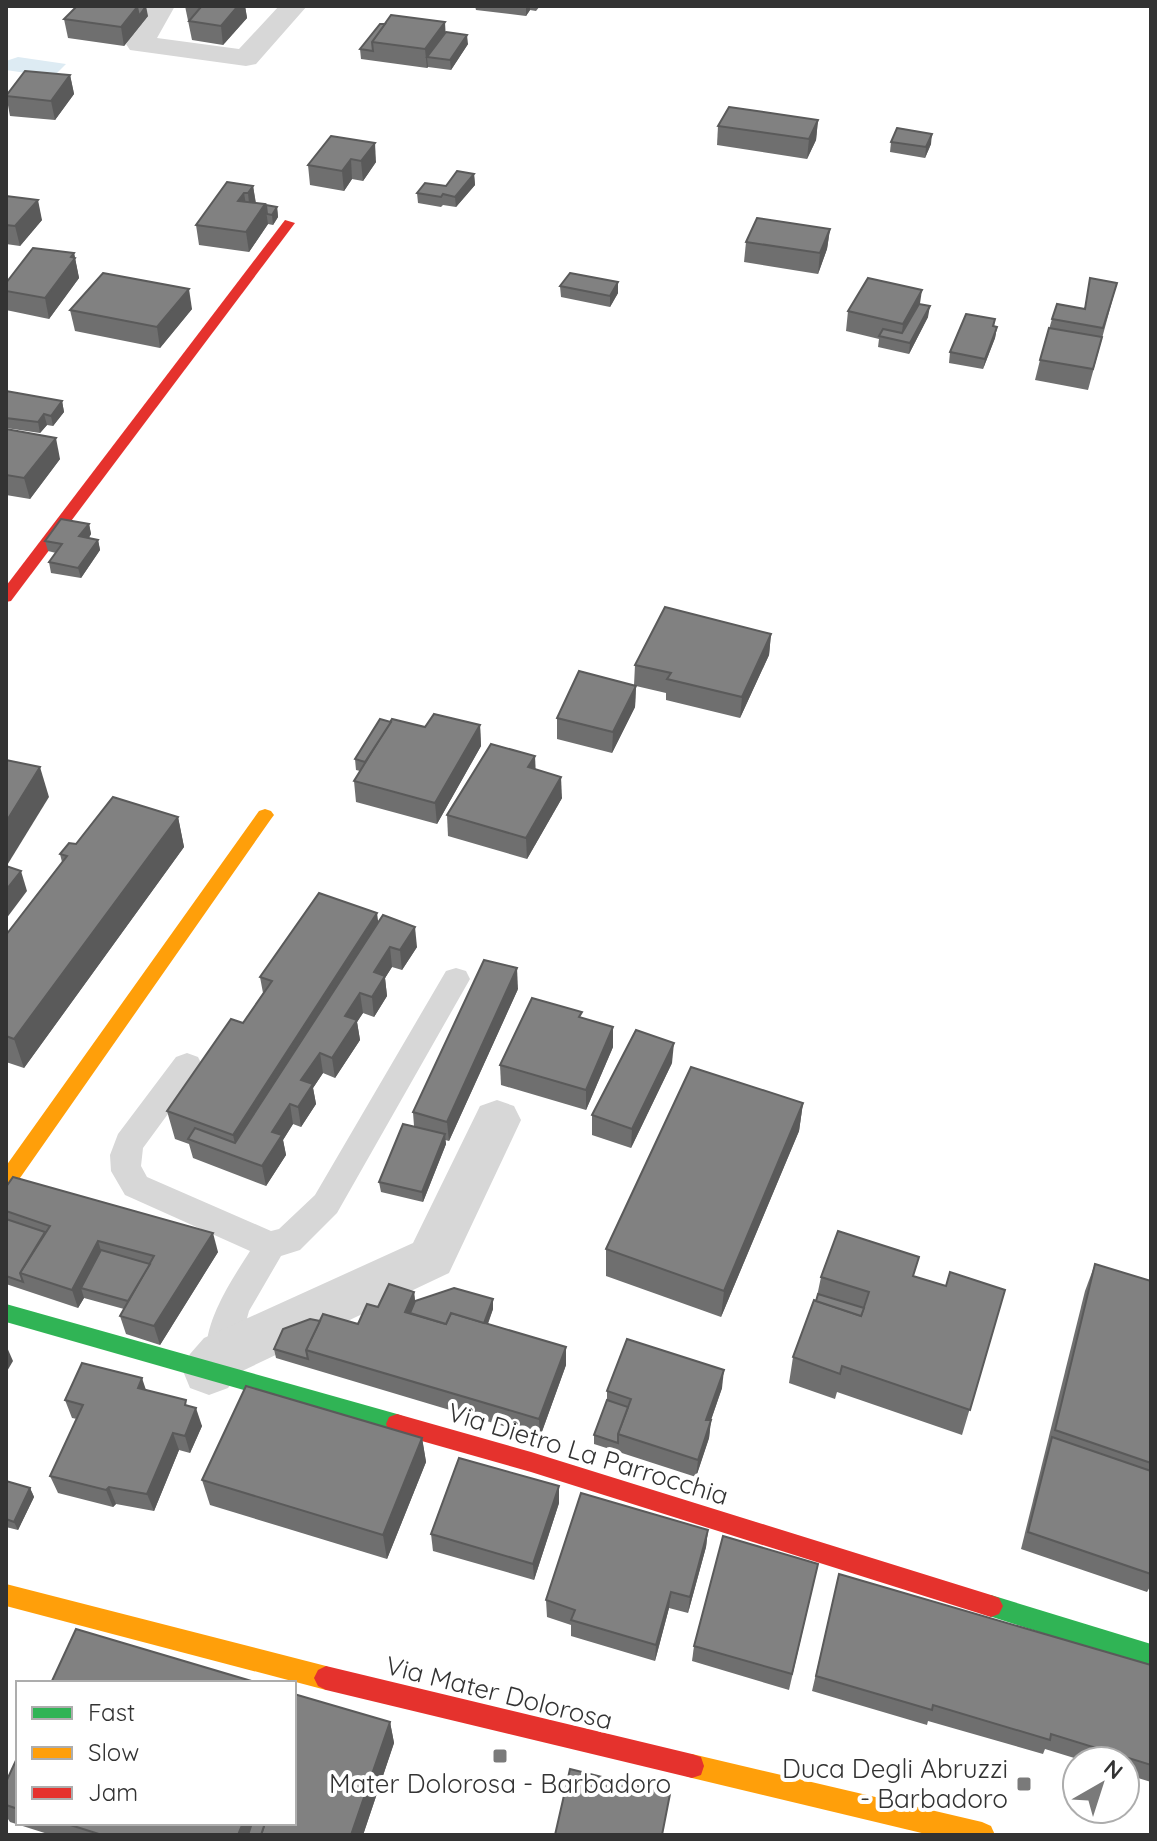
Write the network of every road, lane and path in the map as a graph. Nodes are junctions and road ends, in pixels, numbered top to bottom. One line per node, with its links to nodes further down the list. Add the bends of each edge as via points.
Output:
1 (142, 6): 2 (street, via 163,8 140,44 246,58)
2 (294, 6)
3 (289, 223): 4 (street)
4 (6, 597)
5 (265, 815): 9 (street)
6 (456, 979): 10 (lane, via 326,1204 289,1240)
7 (187, 1065): 10 (lane, via 129,1143 123,1158 126,1173 136,1186)
8 (497, 1120): 12 (street, via 431,1258)
9 (6, 1182)
10 (270, 1245): 12 (lane, via 233,1308)
11 (6, 1313): 12 (street, Via Dietro La Parrocchia)
12 (215, 1363): 15 (street, Via Dietro La Parrocchia)
13 (6, 1595): 14 (street, Via Mater Dolorosa)
14 (93, 1619): 16 (street); 17 (street, Via Mater Dolorosa)
15 (1151, 1656)
16 (70, 1670)
17 (982, 1835)

